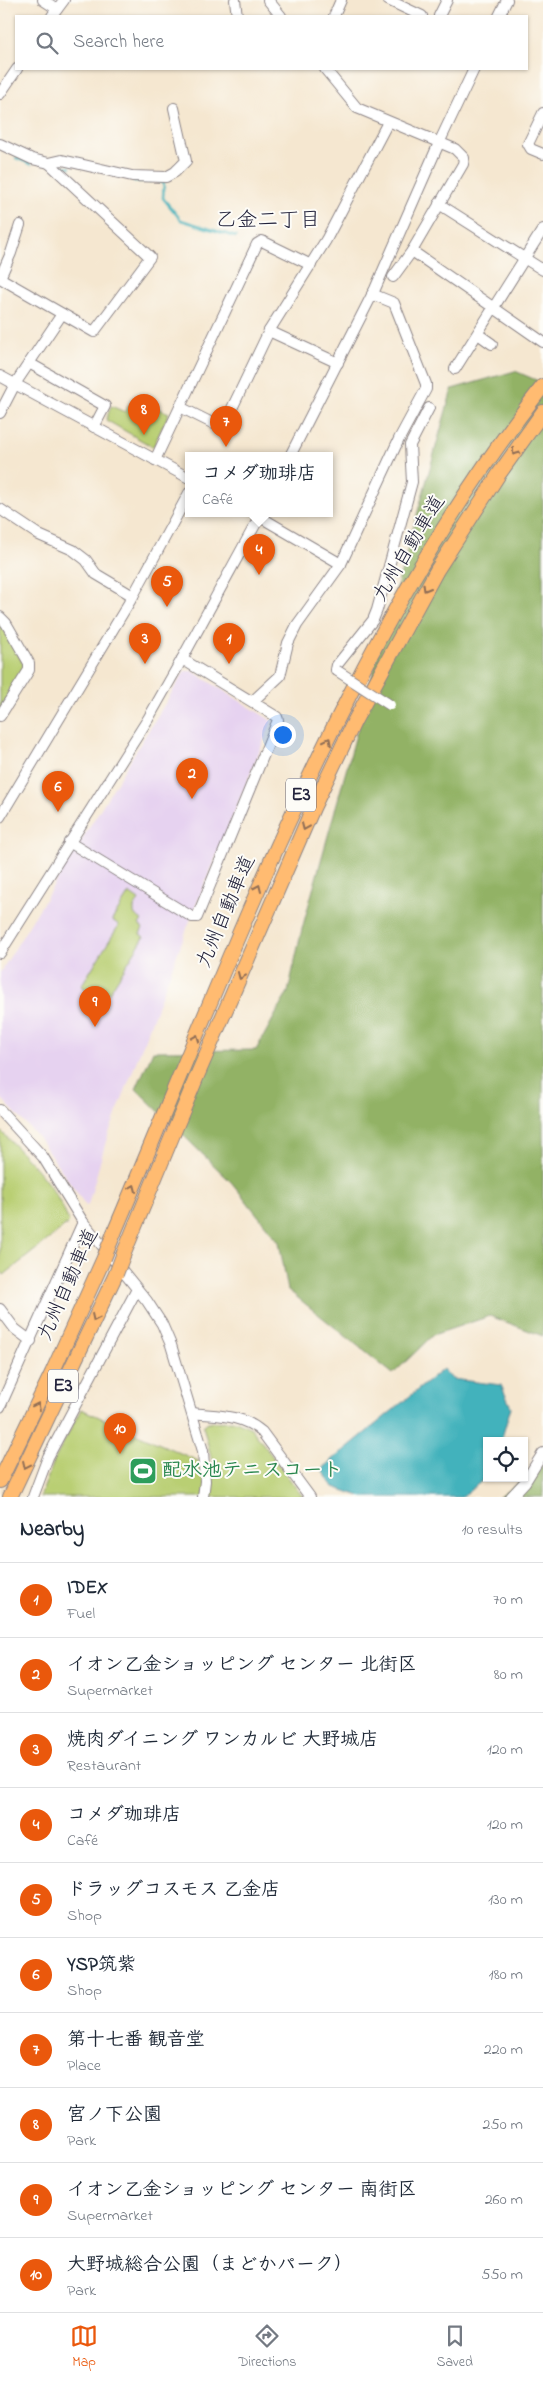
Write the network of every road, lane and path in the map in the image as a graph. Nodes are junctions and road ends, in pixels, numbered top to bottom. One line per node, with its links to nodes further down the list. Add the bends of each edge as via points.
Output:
1 (43, 0): 10 (street)
2 (64, 0): 10 (street)
3 (236, 0): 12 (street)
4 (268, 0): 11 (street)
5 (282, 0): 11 (street)
6 (341, 0): 13 (street)
7 (388, 0): 14 (street)
8 (447, 0): 15 (street)
9 (507, 0): 16 (street)
10 (55, 13)
11 (278, 13)
12 (237, 15)
13 (334, 15)
14 (420, 15)
15 (440, 15)
16 (500, 15)
17 (16, 70): 20 (street)
18 (326, 70): 23 (street, via 357,108)
19 (474, 70): 24 (street)
20 (0, 94)
21 (174, 108): 27 (street, via 186,161 166,177 132,176 62,160)
22 (543, 113): 26 (street, via 528,144)
23 (388, 122): 24 (street); 33 (street)
24 (439, 143): 28 (street, via 455,149 464,158); 37 (street)
25 (0, 144): 27 (street)
26 (543, 154)
27 (49, 163): 39 (street, via 150,257 94,332)
28 (439, 204): 31 (street); 32 (street)
29 (20, 225): 36 (street)
30 (543, 229): 32 (street)
31 (412, 251): 35 (street); 38 (street)
32 (524, 259): 34 (street); 38 (street)
33 (311, 264): 40 (street); 50 (street, via 262,241 257,244)
34 (543, 270)
35 (393, 277)
36 (0, 278): 39 (street)
37 (372, 294): 45 (street); 62 (street, via 394,303 426,389)
38 (494, 308): 41 (street); 42 (street)
39 (62, 314): 44 (street)
40 (269, 331): 45 (street); 50 (street, via 225,423 220,427)
41 (478, 334): 43 (street); 46 (street)
42 (543, 342)
43 (492, 344)
44 (29, 363): 48 (street); 54 (street, via 105,406)
45 (338, 363): 55 (street)
46 (455, 370)
47 (0, 376): 48 (street)
48 (15, 384): 53 (street); 54 (street)
49 (543, 386): 81 (highway, 九州自動車道 / E3, one-way to 49, bridge, via 104,1258 288,820 400,604 485,465)
50 (180, 406): 56 (street)
51 (428, 408): 67 (street, bridge, via 410,445 412,482 377,610 336,670)
52 (543, 412): 82 (highway, 九州自動車道 / E3, one-way to 82, bridge, via 498,474 437,570 354,722 208,1050 116,1274)
53 (0, 413)
54 (94, 426): 56 (street)
55 (292, 452)
56 (155, 460): 57 (street)
57 (185, 476)
58 (185, 500): 63 (street)
59 (0, 508): 63 (street, via 40,536 73,550 96,574)
60 (257, 517): 65 (street)
61 (261, 517): 62 (street)
62 (341, 564): 66 (street, via 297,625 288,643 280,676)
63 (134, 596): 69 (street)
64 (0, 617): 68 (street, via 29,663 29,670)
65 (182, 659): 66 (street); 71 (street)
66 (253, 701): 71 (street, via 277,717 278,723 197,917 192,917)
67 (390, 705)
68 (0, 716)
69 (4, 802): 70 (street)
70 (0, 817)
71 (69, 842): 72 (street)
72 (0, 954)
73 (0, 1110): 74 (street, via 43,1157)
74 (83, 1222): 75 (street); 77 (street)
75 (137, 1289): 79 (street, via 153,1308 167,1334); 83 (street, via 48,1458)
76 (0, 1309): 77 (street, via 15,1329)
77 (31, 1341): 78 (street)
78 (0, 1407)
79 (192, 1413): 84 (street, via 205,1466); 85 (street, via 235,1417 254,1425)
80 (543, 1453): 86 (street, via 525,1482)
81 (0, 1481)
82 (10, 1497)
83 (32, 1497)
84 (203, 1497)
85 (310, 1497)
86 (510, 1497)

